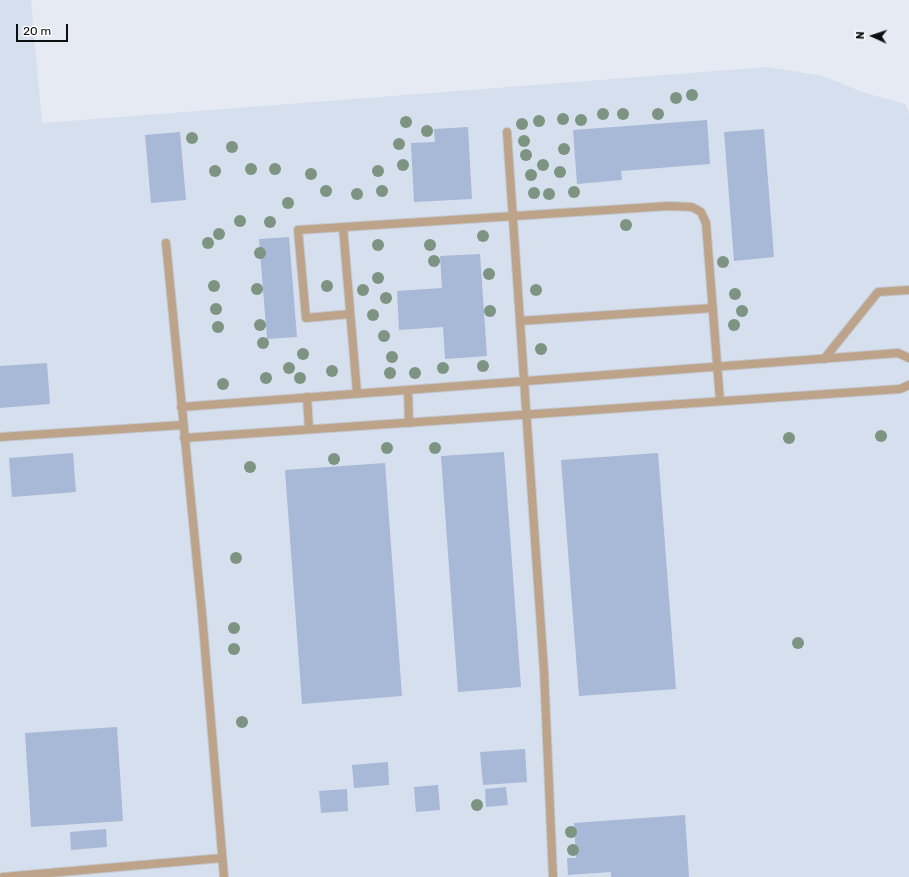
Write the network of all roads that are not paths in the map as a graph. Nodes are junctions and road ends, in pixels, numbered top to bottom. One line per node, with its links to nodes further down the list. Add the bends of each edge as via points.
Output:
1 (507, 132): 2 (lane)
2 (513, 216): 3 (lane); 6 (lane, via 669,206 692,207 701,212 706,222); 8 (lane)
3 (343, 227): 7 (lane); 7 (lane, via 298,230 306,318)
4 (166, 243): 18 (lane)
5 (909, 290): 10 (lane, via 878,292)
6 (713, 308): 8 (lane); 11 (lane)
7 (350, 314): 15 (lane)
8 (520, 321): 12 (lane)
9 (909, 358): 10 (lane, via 898,353)
10 (824, 359): 11 (lane)
11 (718, 367): 12 (lane); 17 (lane)
12 (525, 381): 14 (lane); 19 (lane)
13 (909, 385): 17 (lane, via 900,389)
14 (408, 390): 15 (lane); 20 (lane)
15 (357, 393): 16 (lane)
16 (306, 397): 18 (lane); 22 (lane)
17 (720, 401): 19 (lane)
18 (181, 407): 21 (lane)
19 (527, 414): 20 (lane); 28 (lane, via 544,671)
20 (409, 422): 22 (lane)
21 (183, 426): 23 (lane); 24 (lane)
22 (308, 430): 24 (lane)
23 (0, 437)
24 (184, 438): 25 (lane, via 202,614)
25 (222, 858): 26 (lane); 27 (lane)
26 (3, 877)
27 (224, 877)
28 (553, 877)

